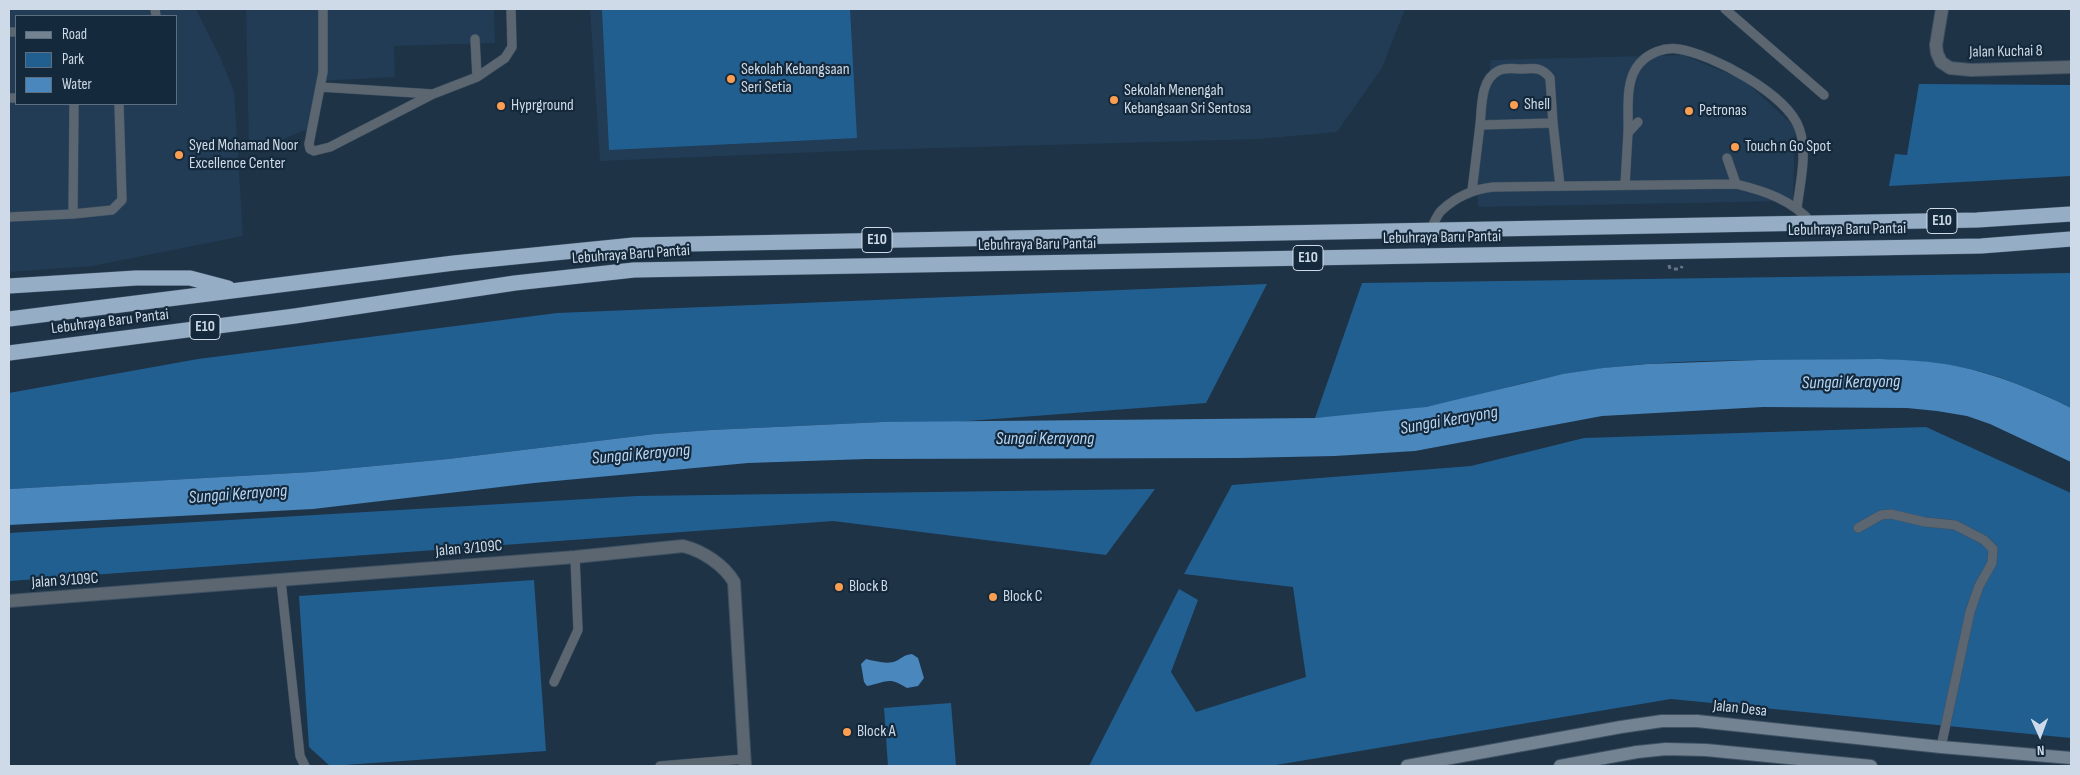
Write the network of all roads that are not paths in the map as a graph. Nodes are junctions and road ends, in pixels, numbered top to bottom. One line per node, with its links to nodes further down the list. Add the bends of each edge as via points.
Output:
1 (324, 9): 8 (lane)
2 (511, 9): 7 (lane, via 511,51)
3 (1725, 9): 10 (lane)
4 (1942, 9): 6 (street, Jalan Kuchai 8, via 1937,53 1941,62 1950,68)
5 (475, 39): 7 (lane)
6 (2071, 67)
7 (477, 77): 9 (lane)
8 (320, 86): 9 (lane); 9 (lane, via 309,144 314,151)
9 (433, 94)
10 (1824, 95)
11 (74, 105): 23 (lane)
12 (119, 105): 23 (lane, via 122,200 112,210)
13 (1638, 122): 16 (lane)
14 (1553, 123): 15 (lane); 15 (lane, via 1550,78 1541,69 1534,68 1501,70 1493,75 1485,86); 20 (lane)
15 (1480, 125): 21 (lane)
16 (1628, 133): 19 (lane); 22 (lane, via 1630,81 1640,63 1656,51 1677,49 1728,67 1779,101 1799,128 1802,151)
17 (1727, 158): 18 (lane)
18 (1736, 184): 19 (lane); 22 (lane, via 1764,191)
19 (1626, 185): 20 (lane)
20 (1560, 186): 21 (lane, via 1493,187)
21 (1472, 192): 27 (lane, via 1441,211)
22 (1797, 208): 26 (lane)
23 (73, 214): 25 (lane)
24 (2071, 214): 26 (highway, Lebuhraya Baru Pantai / E10)
25 (9, 217)
26 (1812, 224): 27 (highway, Lebuhraya Baru Pantai / E10)
27 (1430, 230): 30 (highway, Lebuhraya Baru Pantai / E10, via 634,244)
28 (2071, 239): 32 (highway, Lebuhraya Baru Pantai / E10, via 1972,246 634,270 515,283 295,316)
29 (9, 286): 30 (highway, via 190,278)
30 (236, 290): 31 (highway, Lebuhraya Baru Pantai / E10)
31 (9, 319)
32 (9, 353)
33 (1858, 528): 38 (lane, via 1881,515 1891,514 1955,525 1984,540 1992,549 1992,563 1970,612)
34 (575, 557): 35 (street, Jalan 3/109C); 37 (lane, via 578,630); 41 (street, Jalan 3/109C, via 683,546 694,549 727,570 734,582)
35 (281, 581): 36 (street, Jalan 3/109C); 42 (lane, via 300,756)
36 (9, 601)
37 (554, 682)
38 (1941, 747): 39 (main road, Jalan Desa); 45 (main road, Jalan Desa, via 1698,720 1662,721)
39 (2071, 758)
40 (1602, 762): 46 (main road); 47 (main road, via 1637,752 1666,749)
41 (744, 763): 44 (lane)
42 (304, 766)
43 (660, 766): 44 (lane)
44 (673, 766)
45 (1407, 766)
46 (1560, 766)
47 (1871, 766)

